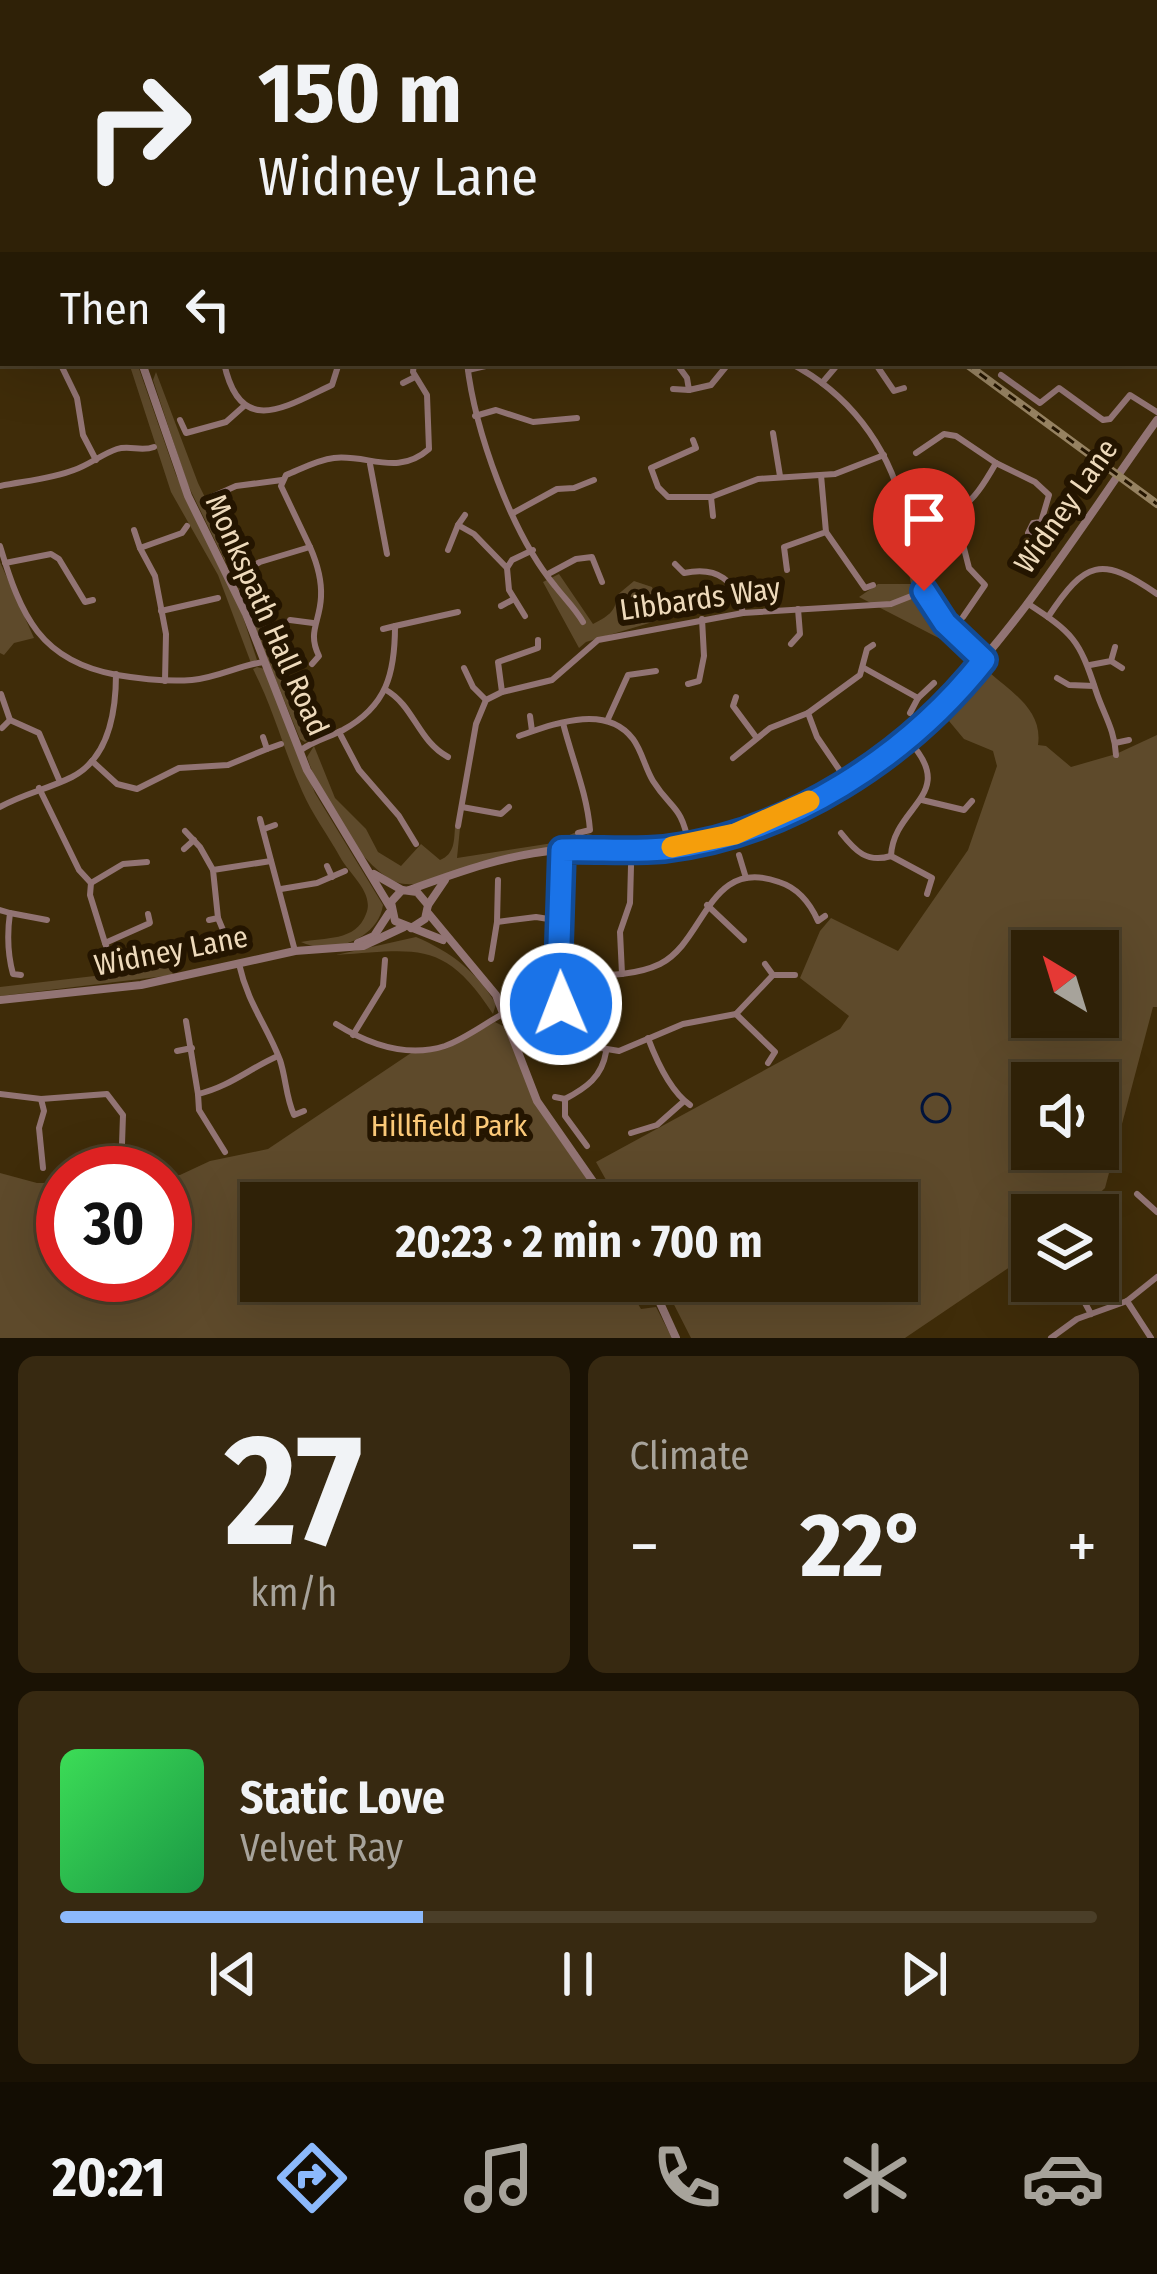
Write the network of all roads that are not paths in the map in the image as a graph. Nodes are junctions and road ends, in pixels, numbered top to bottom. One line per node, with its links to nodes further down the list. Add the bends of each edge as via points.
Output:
1 (61, 366): 34 (street)
2 (143, 366): 70 (street, Monkspath Hall Road, via 188,496)
3 (225, 366): 21 (street)
4 (338, 366): 21 (street, via 335,386 274,411)
5 (414, 366): 15 (street)
6 (491, 366): 14 (street)
7 (678, 366): 20 (street)
8 (727, 366): 20 (street, via 711,385)
9 (795, 366): 17 (street)
10 (837, 366): 17 (street)
11 (876, 366): 19 (street, via 890,394)
12 (468, 367): 22 (street)
13 (1001, 375): 23 (street, via 1040,403 1059,388 1103,420 1130,395)
14 (494, 376)
15 (415, 377): 16 (street); 37 (street, via 425,388 434,451)
16 (403, 383)
17 (823, 383): 33 (street)
18 (673, 388): 20 (street)
19 (904, 388)
20 (689, 390)
21 (244, 406): 25 (street, via 226,422 182,436)
22 (475, 416): 24 (street, via 496,410 533,422); 47 (street)
23 (1157, 416): 79 (street, Widney Lane)
24 (577, 418)
25 (180, 420)
26 (772, 434): 39 (street)
27 (928, 443): 31 (street); 32 (street); 36 (street, via 956,436)
28 (154, 447): 30 (street)
29 (696, 448): 45 (street, via 649,464 668,497)
30 (141, 452): 34 (street, via 119,448); 35 (street)
31 (934, 452)
32 (916, 453)
33 (884, 455): 38 (street); 52 (street)
34 (96, 460): 42 (street)
35 (142, 462)
36 (996, 463): 44 (street); 48 (street, via 976,499)
37 (370, 464): 40 (street, via 338,458); 63 (street)
38 (821, 475): 39 (street); 55 (street)
39 (780, 476): 45 (street)
40 (282, 480): 46 (street, via 236,486); 58 (street)
41 (594, 480): 47 (street)
42 (0, 486)
43 (1059, 490): 44 (street)
44 (1049, 495): 51 (street)
45 (711, 497): 50 (street)
46 (216, 498)
47 (513, 513): 62 (street)
48 (955, 513): 52 (street); 73 (street, via 969,568)
49 (465, 515): 53 (street)
50 (713, 516)
51 (1041, 522): 51 (street, via 1055,532 1050,546 1028,533)
52 (907, 524): 75 (street)
53 (458, 525): 61 (street); 67 (street)
54 (134, 530): 59 (street)
55 (826, 532): 68 (street, via 780,548); 74 (street)
56 (186, 533): 59 (street)
57 (0, 546): 65 (street)
58 (310, 547): 70 (street); 92 (street, via 321,599)
59 (140, 548): 83 (street)
60 (596, 548): 64 (street)
61 (448, 550)
62 (533, 550): 67 (street); 69 (street)
63 (387, 554)
64 (592, 557): 69 (street); 72 (street)
65 (5, 563): 82 (street, via 51,554 89,601); 110 (street, via 47,645 82,668)
66 (675, 564): 85 (street, via 684,576 725,577)
67 (507, 568): 78 (street)
68 (788, 570)
69 (548, 574): 91 (street)
70 (229, 578): 104 (street, Monkspath Hall Road)
71 (992, 578): 73 (street)
72 (602, 582)
73 (985, 585): 87 (street)
74 (866, 589)
75 (924, 591): 81 (street, Libbards Way, via 891,604); 102 (street)
76 (1157, 594): 88 (street, via 1100,567 1076,578)
77 (218, 598): 83 (street, via 204,608)
78 (514, 599): 80 (street); 86 (street)
79 (1027, 603): 88 (street); 102 (street, Widney Lane)
80 (501, 606)
81 (798, 609): 85 (street, Libbards Way); 95 (street)
82 (82, 611)
83 (161, 611): 114 (street)
84 (458, 612): 93 (street)
85 (743, 613): 90 (street, Libbards Way)
86 (525, 616)
87 (963, 617)
88 (1048, 617): 105 (street)
89 (290, 620): 92 (street)
90 (702, 620): 115 (street); 123 (street, Libbards Way, via 598,640 552,680)
91 (583, 622)
92 (313, 623): 101 (street)
93 (395, 626): 94 (street); 122 (street)
94 (383, 629)
95 (800, 634): 96 (street); 97 (street)
96 (811, 637)
97 (791, 644)
98 (866, 646): 107 (street)
99 (1115, 647): 103 (street)
100 (547, 653): 123 (street, via 538,644 498,662)
101 (319, 658)
102 (984, 660): 140 (street, Widney Lane)
103 (1111, 661): 105 (street); 108 (street)
104 (265, 662): 114 (street); 145 (street, Monkspath Hall Road)
105 (1090, 664): 119 (street)
106 (464, 668): 113 (street)
107 (864, 668): 125 (street); 128 (street)
108 (1122, 668)
109 (656, 671): 121 (street, via 631,673)
110 (116, 674): 114 (street); 148 (street, via 108,734)
111 (478, 674): 113 (street)
112 (1058, 678): 119 (street, via 1067,689)
113 (468, 679): 126 (street)
114 (165, 681)
115 (699, 681): 117 (street); 120 (street)
116 (934, 683): 125 (street)
117 (688, 684)
118 (610, 686): 121 (street)
119 (1094, 686): 142 (street)
120 (706, 688)
121 (620, 690): 131 (street)
122 (386, 691): 136 (street); 149 (street, via 444,755)
123 (502, 692): 126 (street, Libbards Way)
124 (1, 694): 132 (street)
125 (918, 698): 129 (street)
126 (486, 700): 156 (street)
127 (723, 709): 139 (street, via 734,702)
128 (808, 713): 139 (street); 150 (street)
129 (910, 713)
130 (530, 716): 135 (street)
131 (608, 719): 133 (street); 167 (street, via 636,743 678,808)
132 (10, 720): 134 (street); 151 (street, via 45,740)
133 (563, 723): 135 (street); 163 (street, via 594,832)
134 (2, 728)
135 (532, 731): 137 (street)
136 (339, 732): 145 (street); 166 (street, via 370,786 416,832)
137 (519, 736)
138 (262, 737): 144 (street)
139 (756, 737): 147 (street)
140 (907, 739): 150 (street, Widney Lane); 153 (street, via 926,762)
141 (1130, 740): 142 (street)
142 (1115, 743): 146 (street)
143 (281, 744): 144 (street)
144 (267, 749): 148 (street, via 228,765 179,768 137,789 117,784)
145 (301, 750): 178 (street, Monkspath Hall Road, via 326,806)
146 (1116, 755)
147 (733, 758)
148 (92, 760): 151 (street)
149 (434, 761)
150 (847, 781): 167 (street, Widney Lane, via 771,820)
151 (60, 782): 152 (street)
152 (39, 788): 155 (street); 183 (street)
153 (922, 800): 154 (street, via 966,814); 172 (street, via 894,836)
154 (972, 802)
155 (0, 807)
156 (462, 807): 157 (street, via 502,819); 160 (street)
157 (509, 807)
158 (260, 819): 161 (street)
159 (275, 825): 161 (street)
160 (458, 826)
161 (264, 829): 173 (street)
162 (185, 831): 165 (street)
163 (578, 833)
164 (841, 833): 172 (street, via 865,857)
165 (194, 840): 168 (street); 176 (street)
166 (416, 844)
167 (689, 845): 169 (street, Widney Lane)
168 (184, 849)
169 (562, 850): 179 (street, Widney Lane); 195 (street)
170 (138, 851): 183 (street, via 142,862)
171 (739, 855): 181 (street)
172 (891, 856): 186 (street, via 935,876)
173 (271, 861): 176 (street); 184 (street)
174 (327, 866): 180 (street)
175 (631, 866): 211 (street)
176 (212, 870): 198 (street, via 213,919)
177 (345, 871): 180 (street)
178 (372, 873): 185 (street, Monkspath Hall Road); 188 (street, Monkspath Hall Road)
179 (450, 875): 185 (street, Widney Lane); 189 (street)
180 (332, 877): 184 (street)
181 (746, 878): 187 (street); 194 (street, via 789,886)
182 (498, 880): 196 (street)
183 (92, 883): 199 (street)
184 (281, 889): 205 (street)
185 (406, 890): 188 (street); 189 (street, via 421,895)
186 (927, 894)
187 (707, 905): 200 (street); 211 (street, via 675,955)
188 (390, 909): 197 (street); 203 (street, via 374,936)
189 (428, 909): 197 (street); 201 (street)
190 (0, 910): 191 (street)
191 (10, 913): 193 (street); 212 (street, via 9,961)
192 (148, 914): 199 (street, via 155,926)
193 (46, 920)
194 (818, 920)
195 (561, 921): 196 (street); 213 (street)
196 (497, 922): 204 (street)
197 (408, 927): 201 (street); 203 (street, Widney Lane)
198 (223, 930)
199 (105, 943): 206 (street)
200 (746, 943)
201 (450, 944): 217 (street)
202 (482, 946): 204 (street)
203 (351, 947): 205 (street, Widney Lane)
204 (492, 949): 207 (street)
205 (295, 951): 209 (street, Widney Lane)
206 (109, 954)
207 (490, 958)
208 (385, 960): 221 (street, via 383,986)
209 (239, 964): 216 (street, Widney Lane, via 164,982); 226 (street, via 248,1001)
210 (765, 964): 214 (street)
211 (622, 974): 213 (street)
212 (21, 975)
213 (558, 975): 225 (street, via 569,1029)
214 (772, 975): 215 (street); 218 (street)
215 (795, 975)
216 (0, 1000)
217 (504, 1012): 221 (street, via 446,1046 393,1049); 239 (street, via 543,1112)
218 (736, 1013): 222 (street); 227 (street, via 776,1052)
219 (186, 1022): 223 (street)
220 (336, 1024): 221 (street)
221 (353, 1035)
222 (648, 1038): 225 (street); 234 (street, via 687,1104)
223 (192, 1048): 224 (street); 229 (street)
224 (177, 1051)
225 (606, 1052): 232 (street, via 593,1081)
226 (278, 1056): 229 (street); 233 (street, via 292,1118)
227 (768, 1063)
228 (0, 1094): 231 (street)
229 (198, 1094): 238 (street, via 212,1145)
230 (555, 1097): 232 (street)
231 (41, 1099): 235 (street); 236 (street, via 100,1092 113,1098 123,1115)
232 (565, 1099): 237 (street, via 565,1116)
233 (304, 1111)
234 (631, 1133)
235 (44, 1146)
236 (122, 1146)
237 (586, 1147)
238 (225, 1152)
239 (593, 1182)
240 (1151, 1188): 241 (street, via 1141,1196)
241 (1157, 1212)
242 (1157, 1277): 243 (street)
243 (1127, 1301): 246 (street); 249 (street)
244 (660, 1302): 247 (street)
245 (1084, 1302): 246 (street)
246 (1091, 1315): 248 (street)
247 (676, 1338)
248 (1051, 1338)
249 (1151, 1338)

